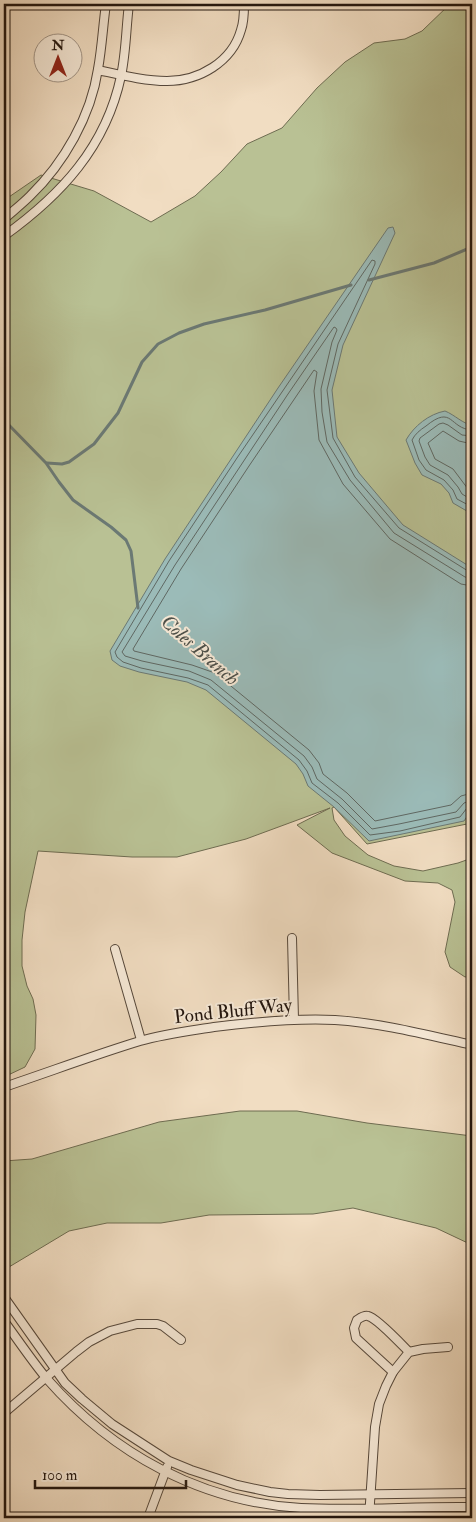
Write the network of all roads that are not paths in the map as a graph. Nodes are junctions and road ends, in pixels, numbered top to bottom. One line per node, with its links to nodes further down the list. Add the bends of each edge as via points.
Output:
1 (106, 4): 4 (street)
2 (129, 4): 5 (street)
3 (244, 4): 5 (street, via 236,43 216,66 202,74 168,81)
4 (98, 70): 5 (street); 6 (street, via 86,114 68,148 40,186)
5 (121, 75): 7 (street, via 108,119 86,158 63,186)
6 (4, 219)
7 (4, 236)
8 (292, 938): 10 (street)
9 (115, 949): 11 (street)
10 (294, 1020): 11 (street, Pond Bluff Way, via 256,1022); 12 (street, Pond Bluff Way, via 335,1020 384,1026)
11 (141, 1040): 13 (street, Pond Bluff Way)
12 (472, 1045)
13 (4, 1087)
14 (4, 1297): 19 (street)
15 (4, 1321): 21 (street)
16 (181, 1340): 19 (street, via 157,1324 125,1326 89,1342)
17 (448, 1347): 18 (street)
18 (410, 1352): 20 (street); 20 (street, via 369,1316 357,1320 354,1328 356,1338)
19 (55, 1370): 21 (street); 23 (street, via 65,1384 97,1413)
20 (393, 1372): 26 (street, via 379,1404)
21 (46, 1378): 22 (street); 24 (street, via 100,1430)
22 (4, 1414)
23 (170, 1461): 24 (street); 26 (street, via 221,1481 270,1492)
24 (165, 1472): 28 (street, via 222,1494 251,1501 302,1508); 29 (street)
25 (472, 1493): 26 (street)
26 (371, 1494): 28 (street)
27 (472, 1507): 28 (street)
28 (370, 1508): 30 (street)
29 (148, 1518)
30 (369, 1518)

